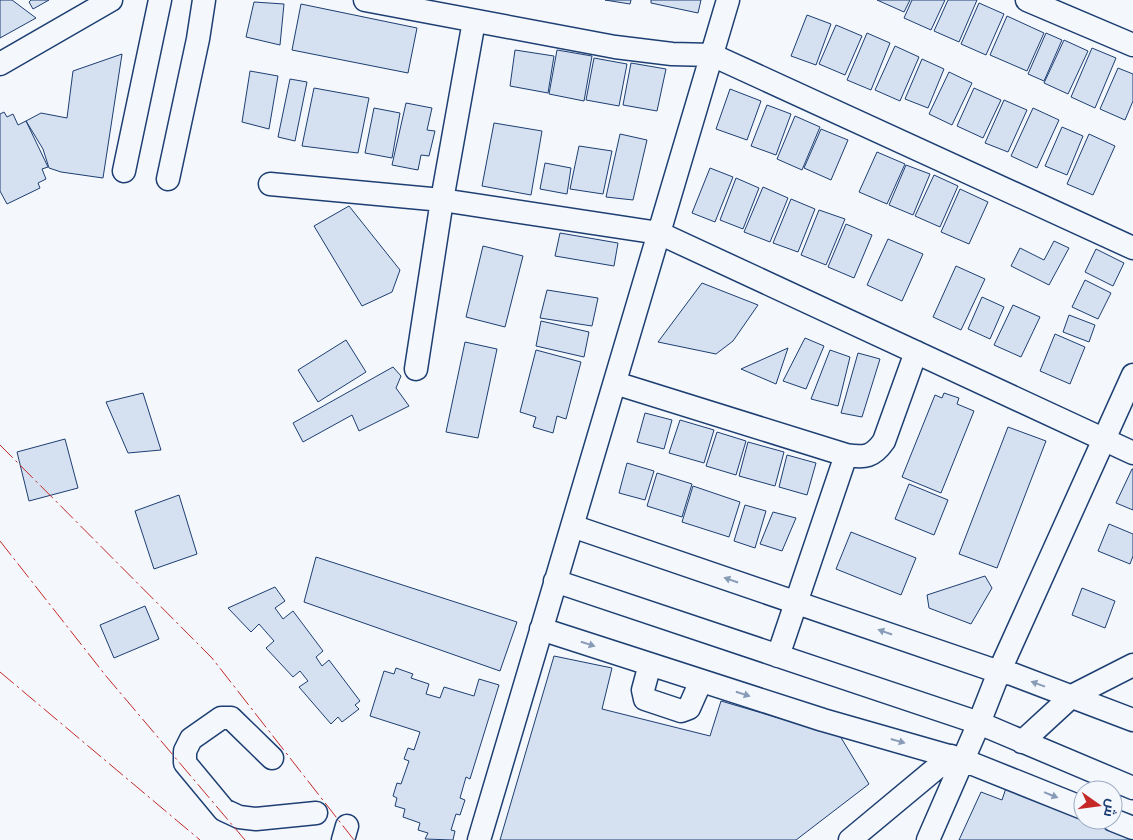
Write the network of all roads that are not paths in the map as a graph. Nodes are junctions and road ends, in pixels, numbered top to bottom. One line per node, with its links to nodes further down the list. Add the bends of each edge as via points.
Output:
1 (110, 0): 10 (street)
2 (160, 0): 11 (street)
3 (204, 0): 12 (street)
4 (365, 0): 7 (street)
5 (728, 0): 9 (street)
6 (1027, 0): 8 (street)
7 (474, 21): 9 (street, via 615,47); 14 (street)
8 (1133, 45)
9 (712, 55): 15 (street); 16 (street)
10 (0, 64)
11 (124, 171)
12 (168, 179)
13 (270, 184): 14 (street)
14 (442, 200): 15 (street); 18 (street)
15 (659, 234): 17 (street); 20 (street)
16 (1133, 248)
17 (916, 352): 21 (street); 23 (street, via 884,441 876,452 865,458)
18 (416, 369)
19 (1133, 375): 21 (street)
20 (615, 383): 23 (street); 24 (street)
21 (1104, 441): 22 (street); 31 (street)
22 (1133, 453)
23 (846, 455): 26 (street)
24 (572, 526): 25 (street); 26 (street, one-way to 24)
25 (555, 582): 27 (street); 28 (street)
26 (796, 602): 28 (street); 31 (street, one-way to 26)
27 (541, 630): 29 (street, one-way to 29); 42 (street)
28 (778, 656): 35 (street)
29 (650, 664): 32 (street); 32 (street, via 643,690 645,699 681,711 689,708)
30 (1133, 665): 33 (street)
31 (999, 672): 33 (street, one-way to 31); 35 (street)
32 (701, 681): 38 (street, one-way to 38)
33 (1072, 696): 34 (street); 36 (street)
34 (1133, 720)
35 (979, 724): 36 (street); 38 (street)
36 (1022, 742): 39 (street)
37 (272, 758): 41 (street, via 231,718 221,718 191,739 185,751 185,763 224,810 239,817 256,819)
38 (957, 758): 40 (street, one-way to 40); 43 (street); 44 (street)
39 (1133, 788)
40 (1073, 804)
41 (316, 813)
42 (479, 840)
43 (850, 840)
44 (928, 840)

